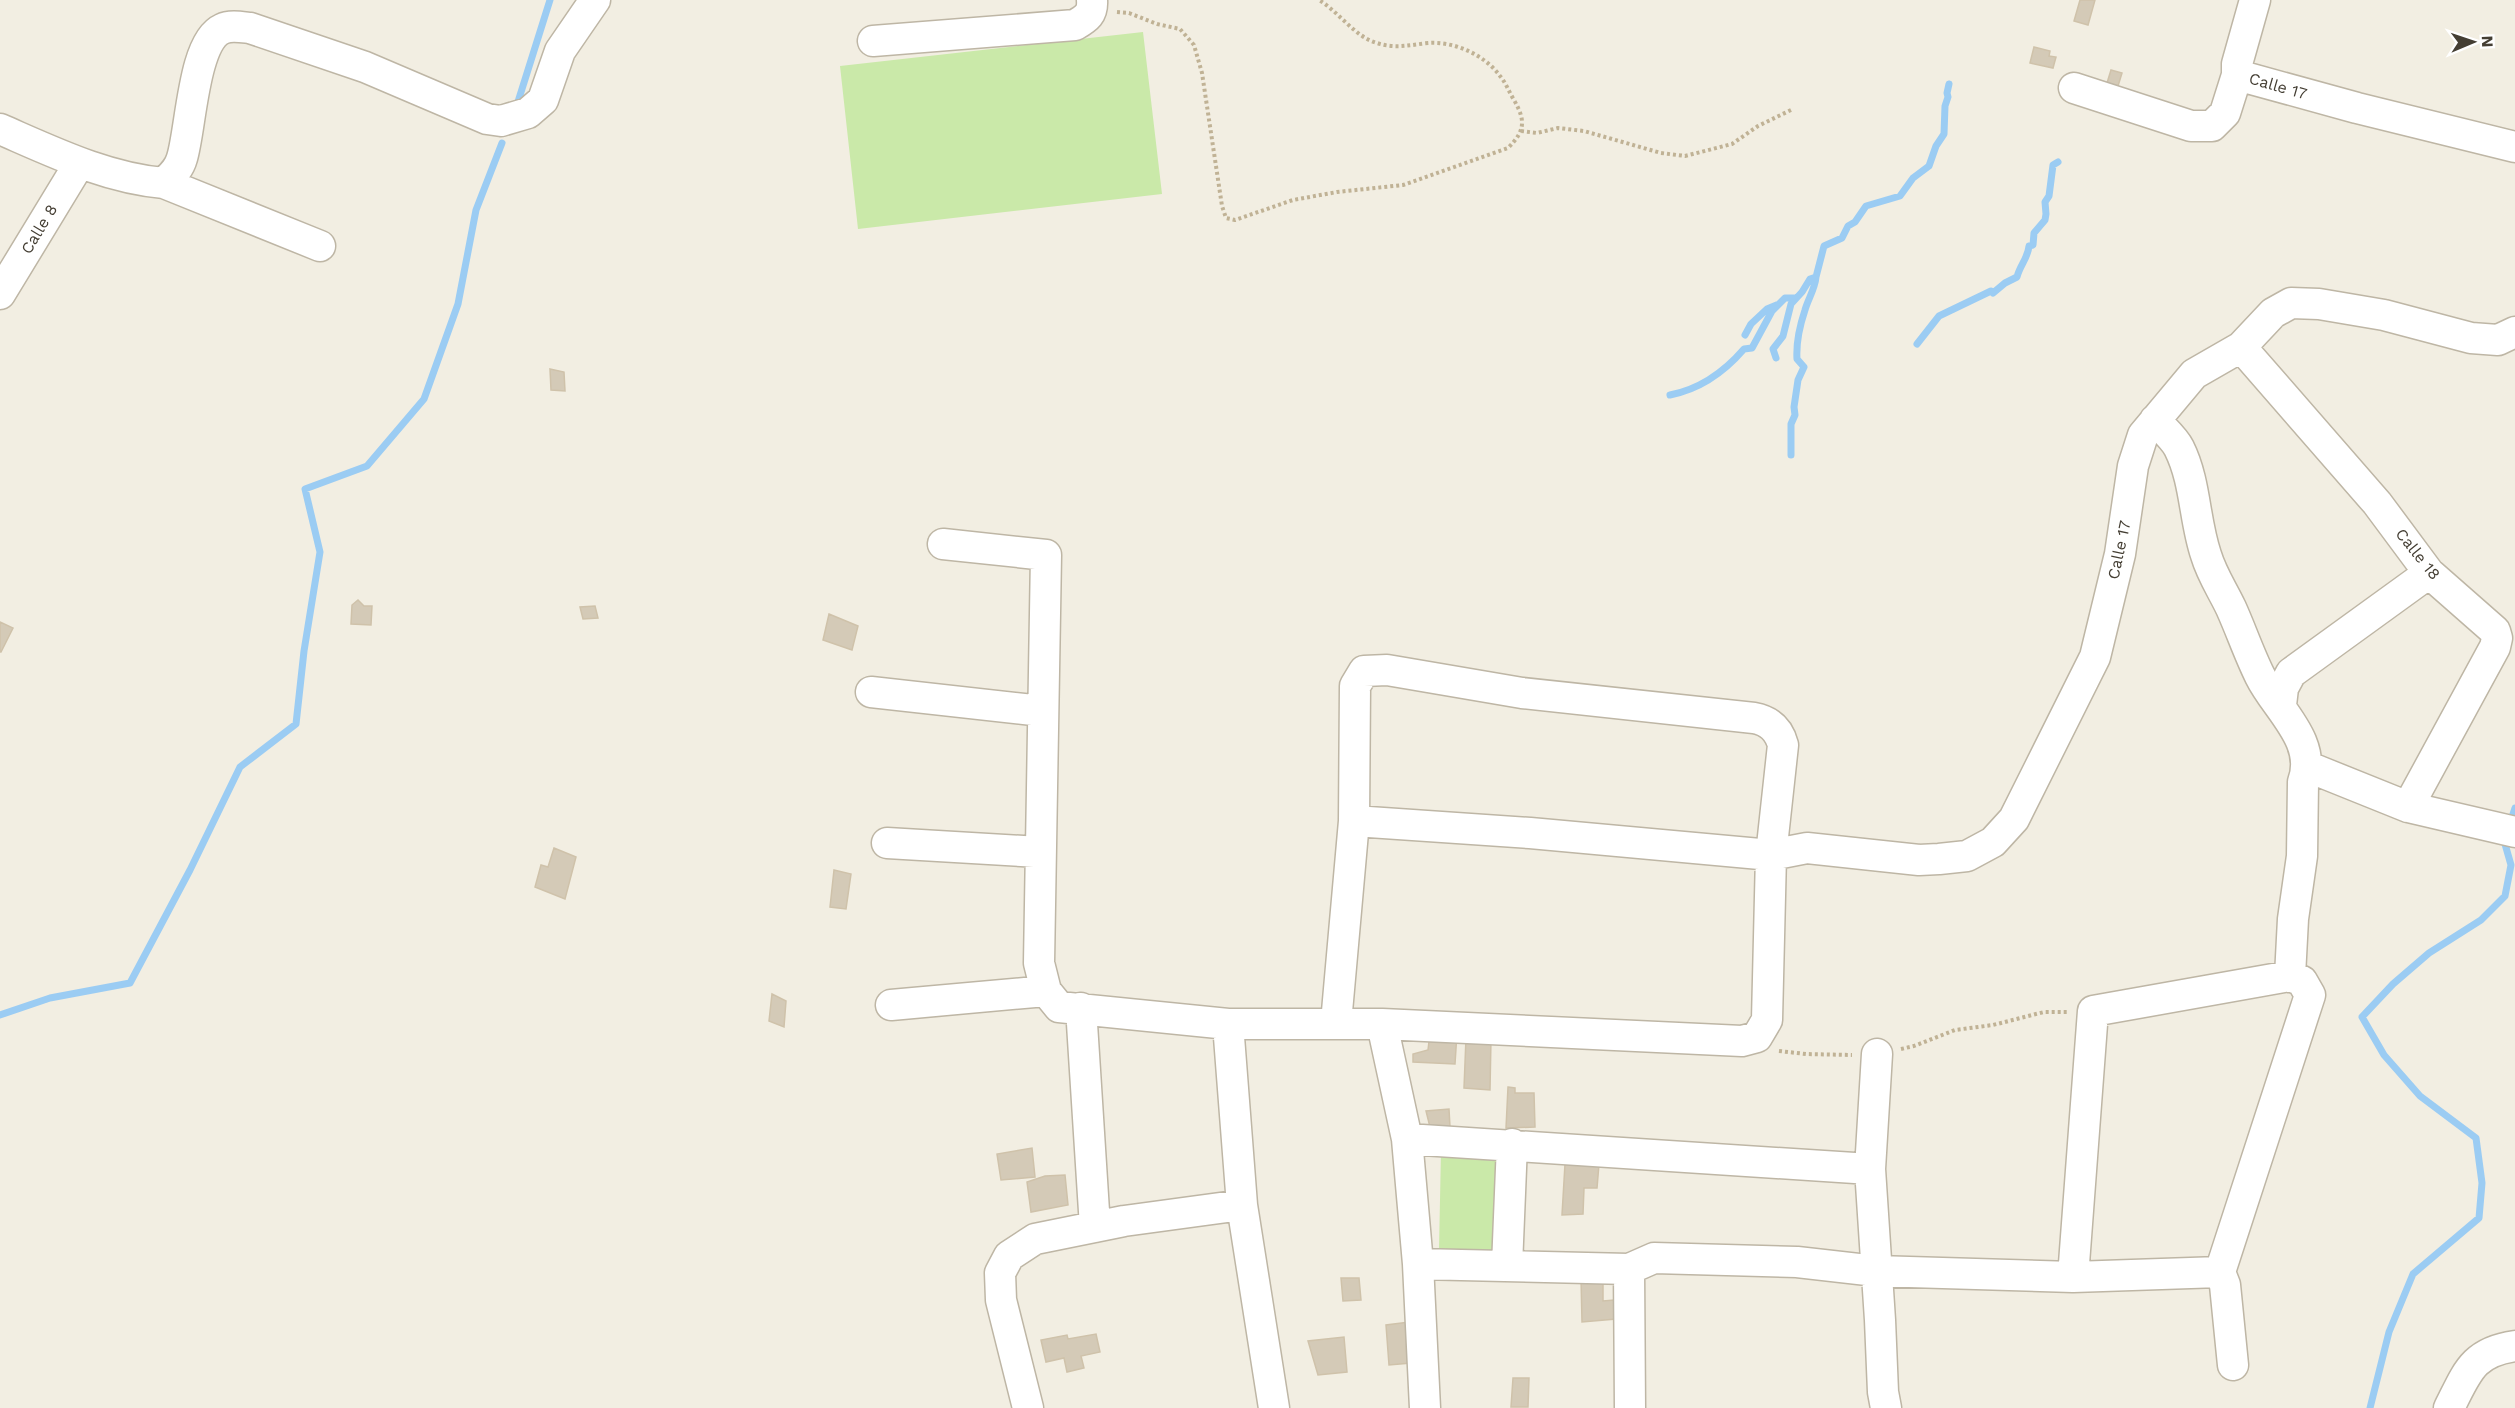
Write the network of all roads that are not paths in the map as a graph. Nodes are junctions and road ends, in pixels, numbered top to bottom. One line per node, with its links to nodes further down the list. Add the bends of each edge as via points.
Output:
1 (595, 0): 10 (street, via 560,51 543,100 528,113 501,121 487,119 365,67 250,28 222,29 209,41 194,85 182,157 176,172)
2 (2255, 0): 5 (street, via 2237,64)
3 (1092, 4): 4 (street, via 1088,17 1075,25)
4 (873, 41)
5 (2238, 75): 6 (street, Calle 17, via 2225,113 2212,126 2191,126); 8 (street, Calle 17)
6 (2074, 88)
7 (0, 129): 9 (street)
8 (2515, 147)
9 (78, 164): 10 (street); 12 (street, Calle 8)
10 (164, 183): 11 (street)
11 (320, 246)
12 (0, 294)
13 (2515, 332): 14 (street, Calle 17, via 2498,340 2471,338 2384,315 2291,303 2273,313)
14 (2241, 347): 15 (street, Calle 17, via 2194,374); 17 (street, Calle 18, via 2377,503)
15 (2156, 420): 19 (street, via 2178,447 2194,492 2205,552 2216,584 2230,606 2261,677); 27 (street, Calle 17, via 2143,435 2133,466 2121,545 2095,657 2014,819 1993,842 1968,856 1919,860 1807,849)
16 (943, 544): 20 (street, via 1046,555)
17 (2429, 573): 19 (street, via 2291,673 2283,688); 22 (street, Calle 18, via 2490,624 2497,638)
18 (871, 692): 20 (street)
19 (2281, 705): 21 (street, via 2304,748)
20 (1042, 711): 26 (street)
21 (2307, 771): 22 (street, via 2316,770); 28 (street, via 2303,782 2302,856)
22 (2408, 807): 24 (street)
23 (1354, 821): 27 (street, Calle 17); 27 (street, via 1355,686 1364,671 1387,670 1522,693 1763,720 1778,731 1783,746); 32 (street)
24 (2515, 832)
25 (887, 843): 26 (street)
26 (1039, 852): 29 (street, via 1039,963)
27 (1771, 855): 34 (street, via 1767,1020 1757,1037 1743,1041)
28 (2290, 975): 45 (street, via 2302,981 2310,995); 46 (street, via 2093,1011)
29 (1046, 991): 30 (street); 31 (street, via 1059,1007)
30 (891, 1005)
31 (1081, 1008): 33 (street); 40 (street)
32 (1336, 1023): 33 (street); 34 (street)
33 (1228, 1024): 39 (street)
34 (1383, 1024): 36 (street)
35 (1877, 1054): 38 (street)
36 (1407, 1138): 37 (street); 41 (street)
37 (1512, 1144): 38 (street); 42 (street)
38 (1870, 1169): 44 (street)
39 (1242, 1205): 40 (street); 50 (street)
40 (1095, 1227): 49 (street, via 1035,1239 1009,1256 1000,1273 1001,1300)
41 (1418, 1264): 42 (street); 51 (street)
42 (1507, 1266): 43 (street)
43 (1629, 1269): 44 (street, via 1654,1258 1797,1262); 52 (street)
44 (1876, 1271): 46 (street); 53 (street)
45 (2220, 1272): 46 (street); 48 (street, via 2225,1285)
46 (2073, 1277)
47 (2515, 1346): 54 (street, via 2495,1349 2469,1368)
48 (2233, 1365)
49 (1028, 1408)
50 (1274, 1408)
51 (1425, 1408)
52 (1630, 1408)
53 (1886, 1408)
54 (2449, 1408)

